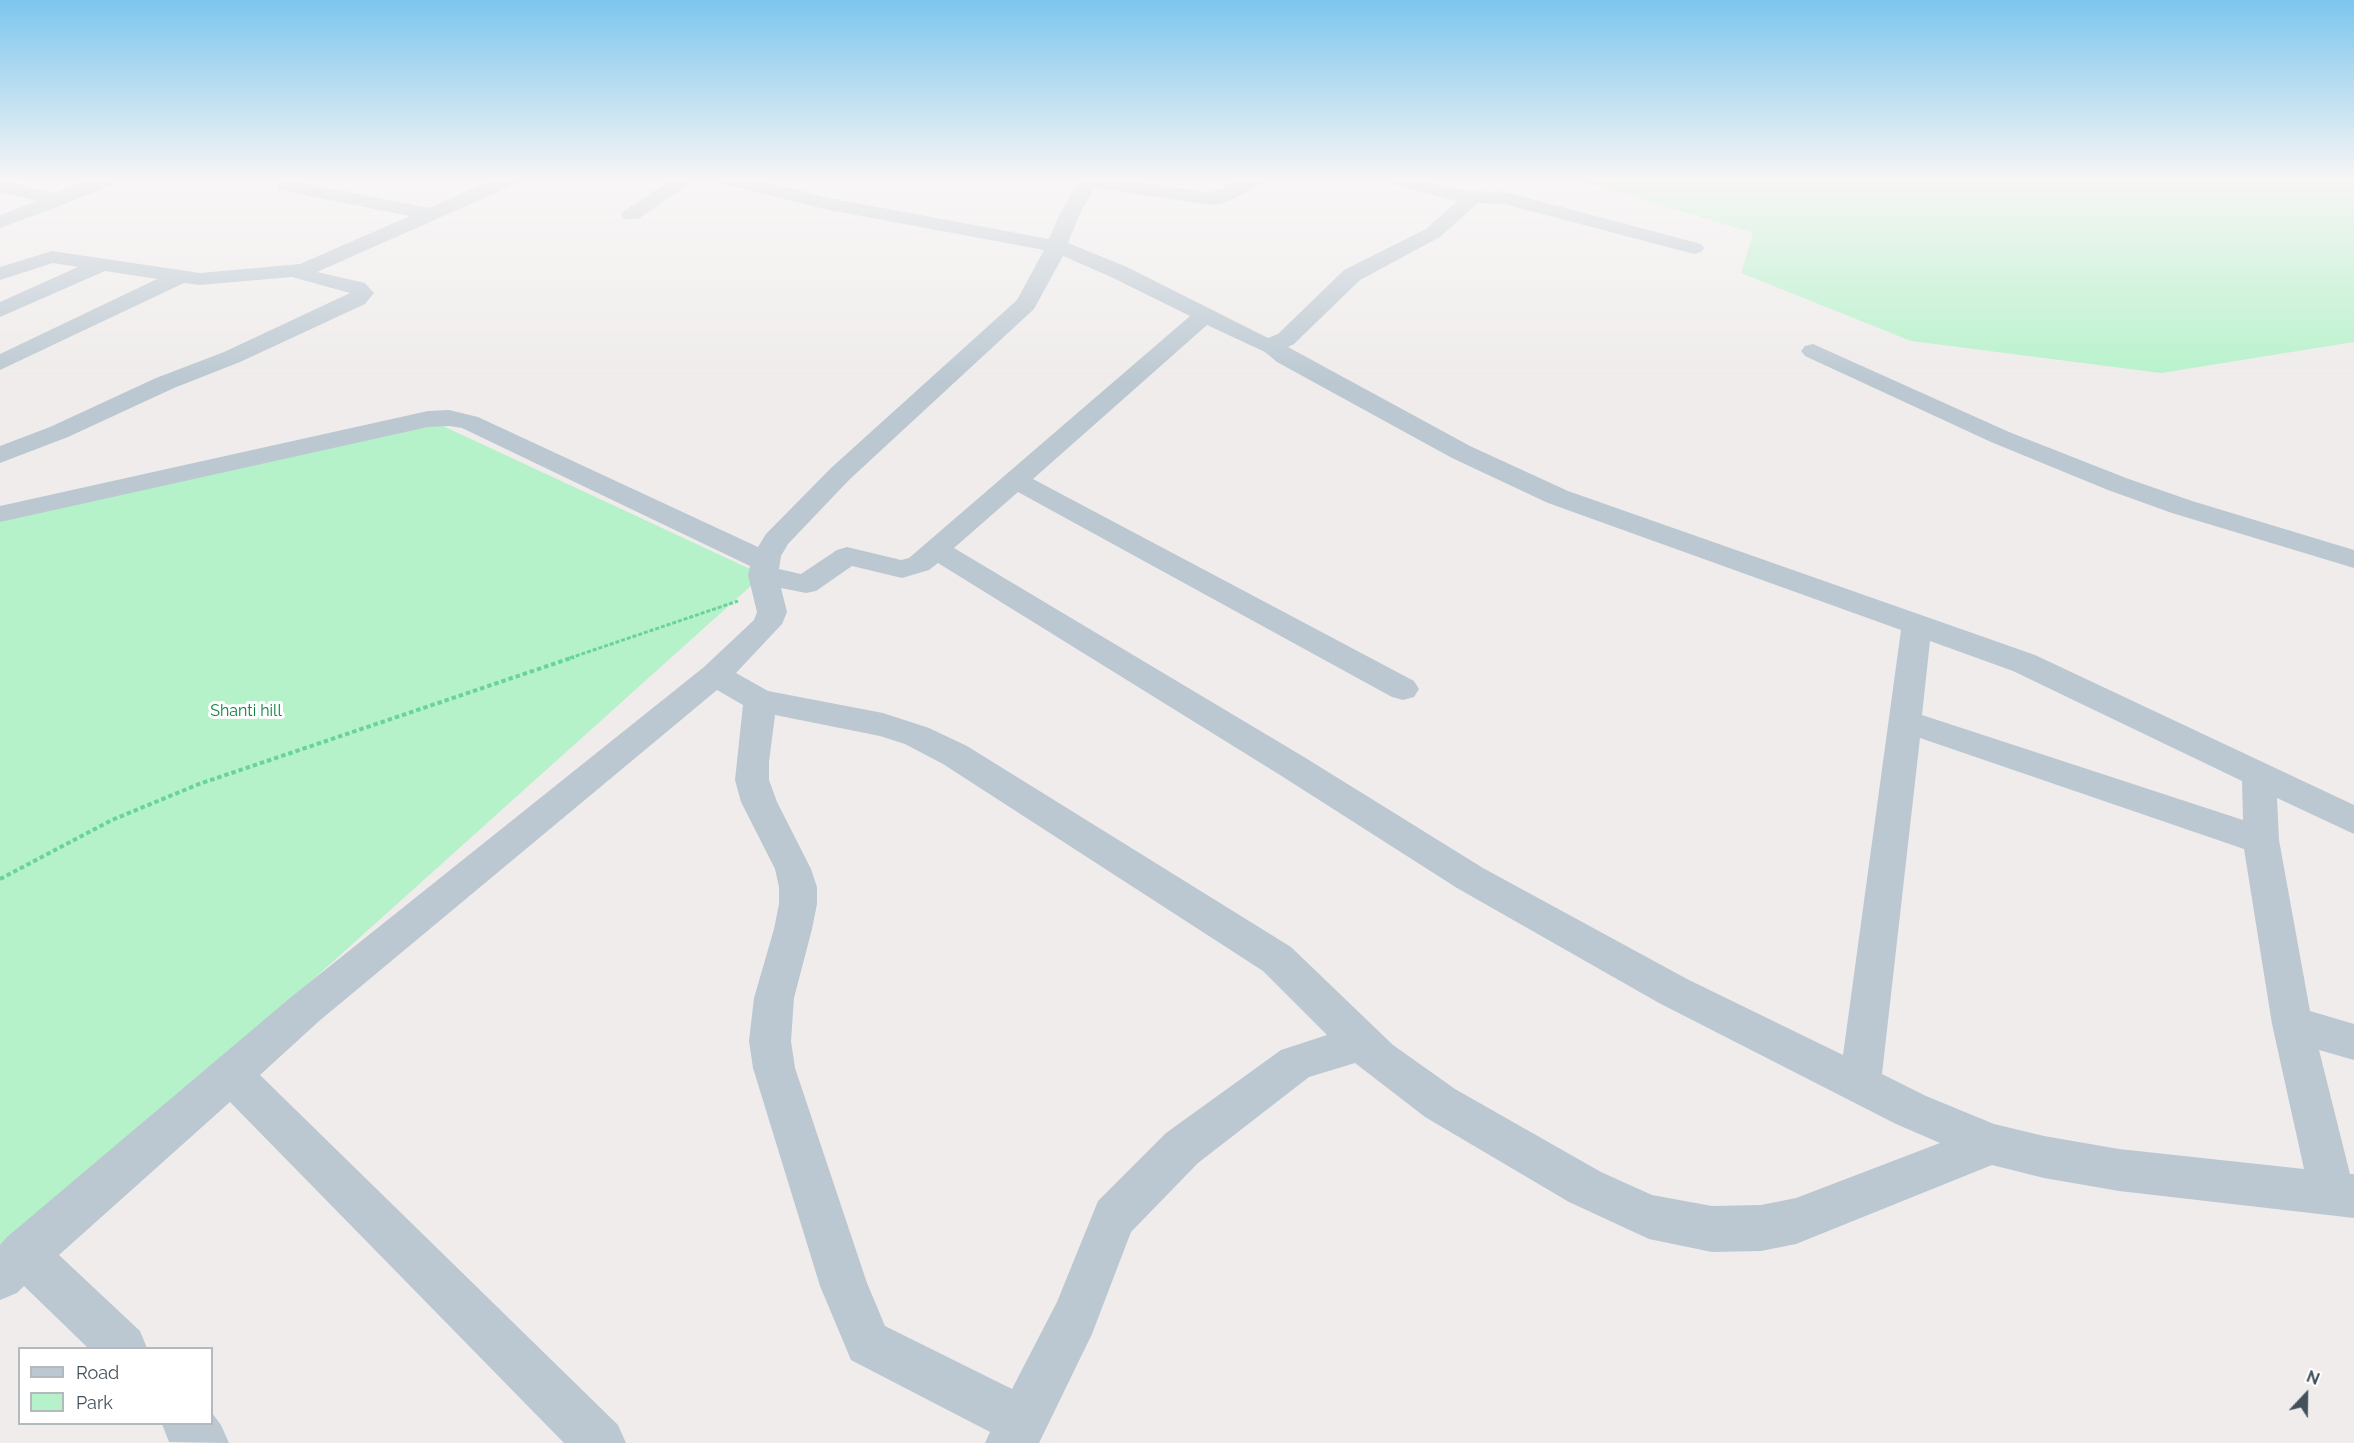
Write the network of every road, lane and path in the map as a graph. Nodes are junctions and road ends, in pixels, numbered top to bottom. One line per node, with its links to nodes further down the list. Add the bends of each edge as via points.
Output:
1 (355, 247): 6 (street)
2 (1055, 247): 19 (street, via 1026,304 776,540)
3 (1059, 247): 10 (street, via 1119,272)
4 (1405, 247): 11 (street, via 1352,274 1286,339)
5 (103, 264): 7 (street, via 52,257); 8 (street); 9 (street)
6 (304, 270): 8 (street, via 216,278); 14 (street, via 301,275 357,288 363,293 232,357)
7 (0, 274)
8 (179, 277): 13 (street)
9 (0, 310)
10 (1204, 316): 11 (street, via 1259,344); 15 (street)
11 (1271, 345): 20 (street, via 1295,363 1461,452 1558,497)
12 (1813, 351): 18 (street, via 2000,437 2117,484)
13 (0, 363)
14 (0, 456)
15 (1015, 480): 17 (street); 22 (street)
16 (0, 514): 19 (street, via 428,418 448,418 469,422)
17 (935, 549): 19 (street, via 919,564 908,568 847,556 806,584); 33 (street, via 1470,878 1673,991)
18 (2354, 559)
19 (765, 576): 21 (street, via 772,612 767,624); 28 (path, via 178,792 112,820)
20 (1917, 623): 24 (street); 25 (street, via 2055,676)
21 (715, 675): 23 (street); 32 (street)
22 (1403, 689)
23 (758, 700): 30 (street, via 883,725 955,755 1277,959); 39 (street, via 752,780 798,887 793,929 774,998 770,1041 774,1068 844,1286 868,1343)
24 (1905, 721): 27 (street); 33 (street)
25 (2259, 775): 26 (street); 27 (street)
26 (2354, 820)
27 (2261, 840): 29 (street)
28 (0, 879)
29 (2292, 1024): 31 (street); 35 (street)
30 (1362, 1042): 34 (street, via 1440,1103 1517,1150 1621,1205 1684,1225 1761,1228 1796,1221); 39 (street, via 1296,1063 1182,1148 1114,1217 1075,1317)
31 (2354, 1042)
32 (231, 1074): 36 (street); 41 (street)
33 (1860, 1085): 34 (street)
34 (1992, 1144): 35 (street, via 2119,1170)
35 (2343, 1195)
36 (12, 1265): 37 (street)
37 (122, 1347)
38 (189, 1425): 40 (street)
39 (1017, 1432)
40 (202, 1443)
41 (600, 1443)

